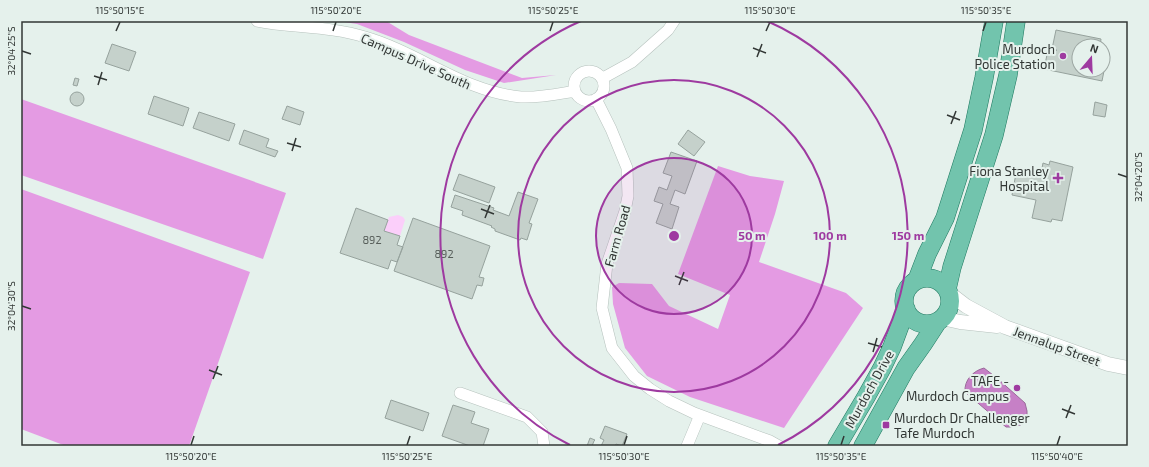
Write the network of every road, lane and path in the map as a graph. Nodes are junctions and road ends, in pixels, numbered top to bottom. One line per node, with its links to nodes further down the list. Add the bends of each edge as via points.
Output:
1 (257, 21): 6 (street, Campus Drive South, via 346,32 366,37 397,49 467,84 497,93 522,97)
2 (674, 21): 5 (street, via 668,30 632,62)
3 (1016, 21): 9 (main road, Murdoch Drive, via 1008,75)
4 (994, 22): 8 (main road, Murdoch Drive)
5 (603, 78): 6 (street, via 594,71 584,71 576,78); 7 (street, via 604,90)
6 (575, 91): 7 (street, via 580,98 591,101)
7 (596, 99): 19 (street, Farm Road, via 627,168 628,196 607,264 602,308 612,348 634,376 650,389)
8 (973, 130): 9 (main road); 10 (main road, Murdoch Drive, via 945,218)
9 (994, 135): 11 (main road, Murdoch Drive, via 952,267)
10 (917, 280): 11 (main road, via 937,280); 12 (main road, Murdoch Drive, via 905,296)
11 (948, 291): 13 (main road, Murdoch Drive, via 950,305); 14 (street, Jennalup Street, via 966,306)
12 (906, 309): 13 (main road, via 910,316 923,323); 23 (main road, Murdoch Drive, via 889,354)
13 (940, 319): 14 (street, Jennalup Street); 24 (main road, Murdoch Drive, via 906,368)
14 (1005, 327): 15 (street, Jennalup Street)
15 (1108, 364): 16 (street, Jennalup Street); 17 (street, Jennalup Street)
16 (1128, 368)
17 (1128, 376)
18 (460, 393): 20 (street, via 527,417 542,432)
19 (700, 415): 21 (street); 22 (street, Farm Road)
20 (544, 446)
21 (686, 446)
22 (779, 446)
23 (837, 446)
24 (863, 446)

